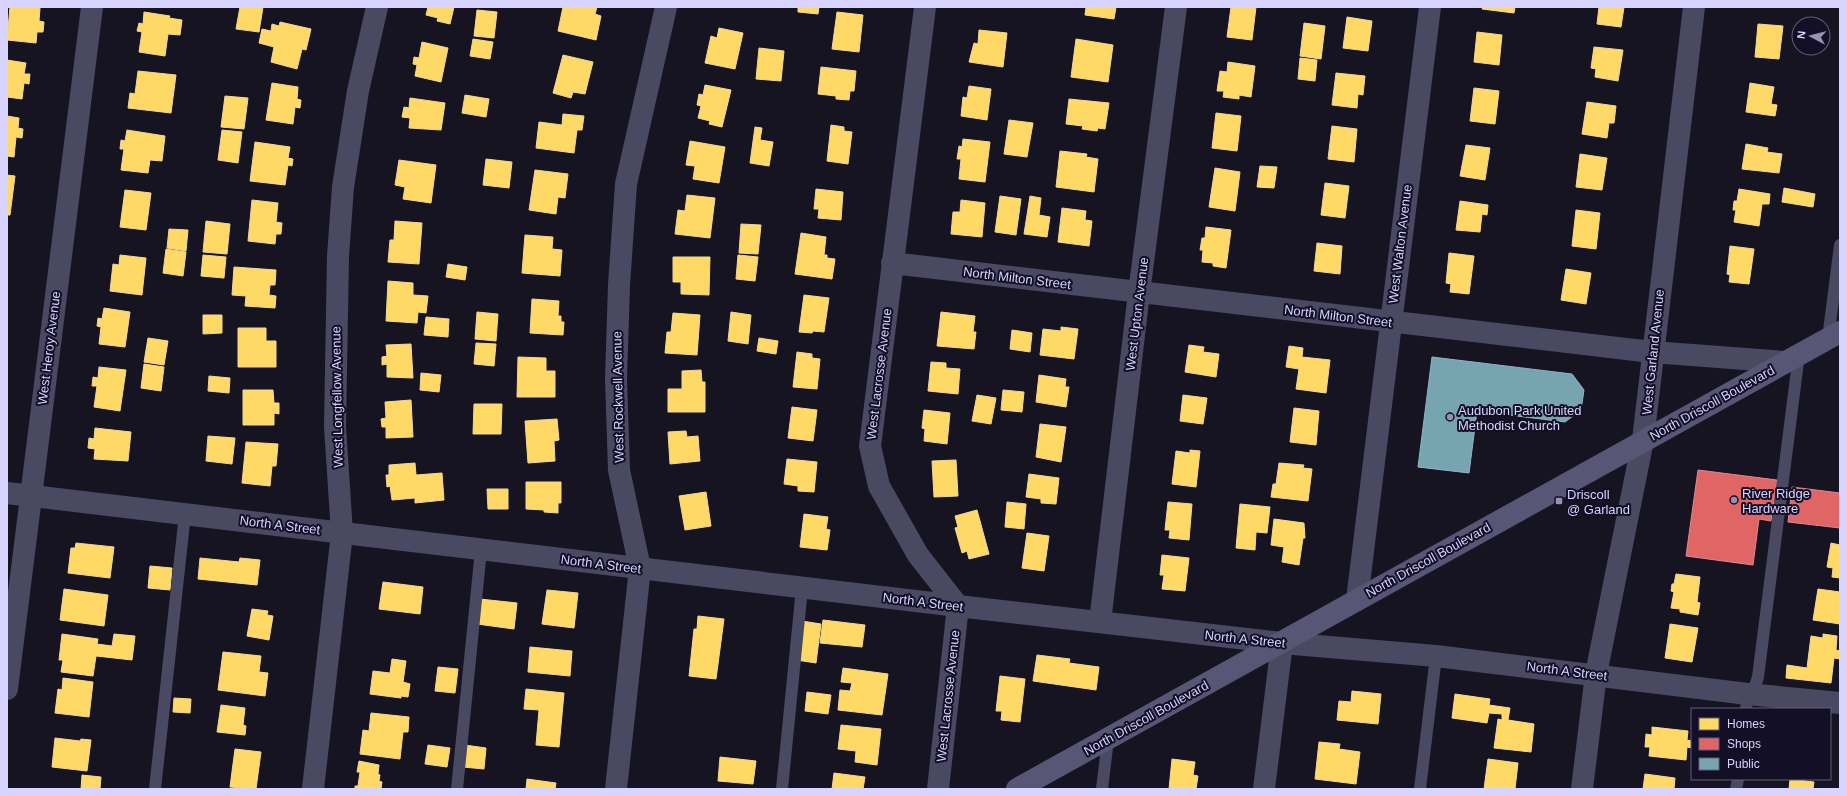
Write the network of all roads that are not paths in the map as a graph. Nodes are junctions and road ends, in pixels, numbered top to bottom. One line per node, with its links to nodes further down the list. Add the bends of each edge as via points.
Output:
1 (92, 7): 17 (street, West Heroy Avenue)
2 (376, 7): 19 (street, West Longfellow Avenue, via 358,91 343,187 338,256 335,427)
3 (666, 7): 21 (street, West Rockwell Avenue, via 626,184 619,285 616,379 619,470)
4 (924, 7): 9 (street, West Lacrosse Avenue)
5 (1176, 7): 10 (street, West Upton Avenue)
6 (1430, 7): 11 (street, West Walton Avenue)
7 (1694, 7): 13 (street, West Garland Avenue)
8 (1840, 245): 12 (lane)
9 (892, 263): 10 (street, North Milton Street); 24 (street, West Lacrosse Avenue, via 870,446 879,486 918,555)
10 (1139, 293): 11 (street, North Milton Street); 25 (street, West Upton Avenue)
11 (1390, 322): 13 (street, North Milton Street); 23 (street, West Walton Avenue)
12 (1834, 335): 14 (main road, North Driscoll Boulevard)
13 (1652, 352): 14 (street, North Milton Street); 15 (street, West Garland Avenue)
14 (1792, 358): 15 (main road, North Driscoll Boulevard); 30 (lane, via 1758,677)
15 (1643, 440): 23 (main road, North Driscoll Boulevard); 28 (street, West Garland Avenue)
16 (7, 493): 17 (street, North A Street)
17 (31, 496): 18 (street, North A Street); 29 (street, West Heroy Avenue)
18 (185, 514): 19 (street, North A Street); 33 (lane)
19 (342, 533): 20 (street, North A Street); 34 (street, West Longfellow Avenue)
20 (481, 550): 21 (street, North A Street); 35 (lane)
21 (640, 568): 22 (street, North A Street); 36 (street, West Rockwell Avenue)
22 (802, 588): 24 (street, North A Street); 37 (lane)
23 (1357, 600): 26 (main road, North Driscoll Boulevard)
24 (958, 606): 25 (street, North A Street); 38 (street, West Lacrosse Avenue)
25 (1100, 622): 26 (street, North A Street)
26 (1282, 643): 27 (street, North A Street); 32 (main road, North Driscoll Boulevard); 41 (street)
27 (1436, 656): 28 (street, North A Street); 42 (lane)
28 (1596, 674): 30 (street, North A Street); 43 (street, West Garland Avenue)
29 (7, 689)
30 (1747, 702): 31 (street, North A Street)
31 (1840, 703)
32 (1108, 739): 39 (main road, North Driscoll Boulevard); 40 (lane)
33 (156, 789)
34 (313, 789)
35 (457, 789)
36 (616, 789)
37 (782, 789)
38 (938, 789)
39 (1017, 789)
40 (1102, 789)
41 (1264, 789)
42 (1420, 789)
43 (1582, 789)

